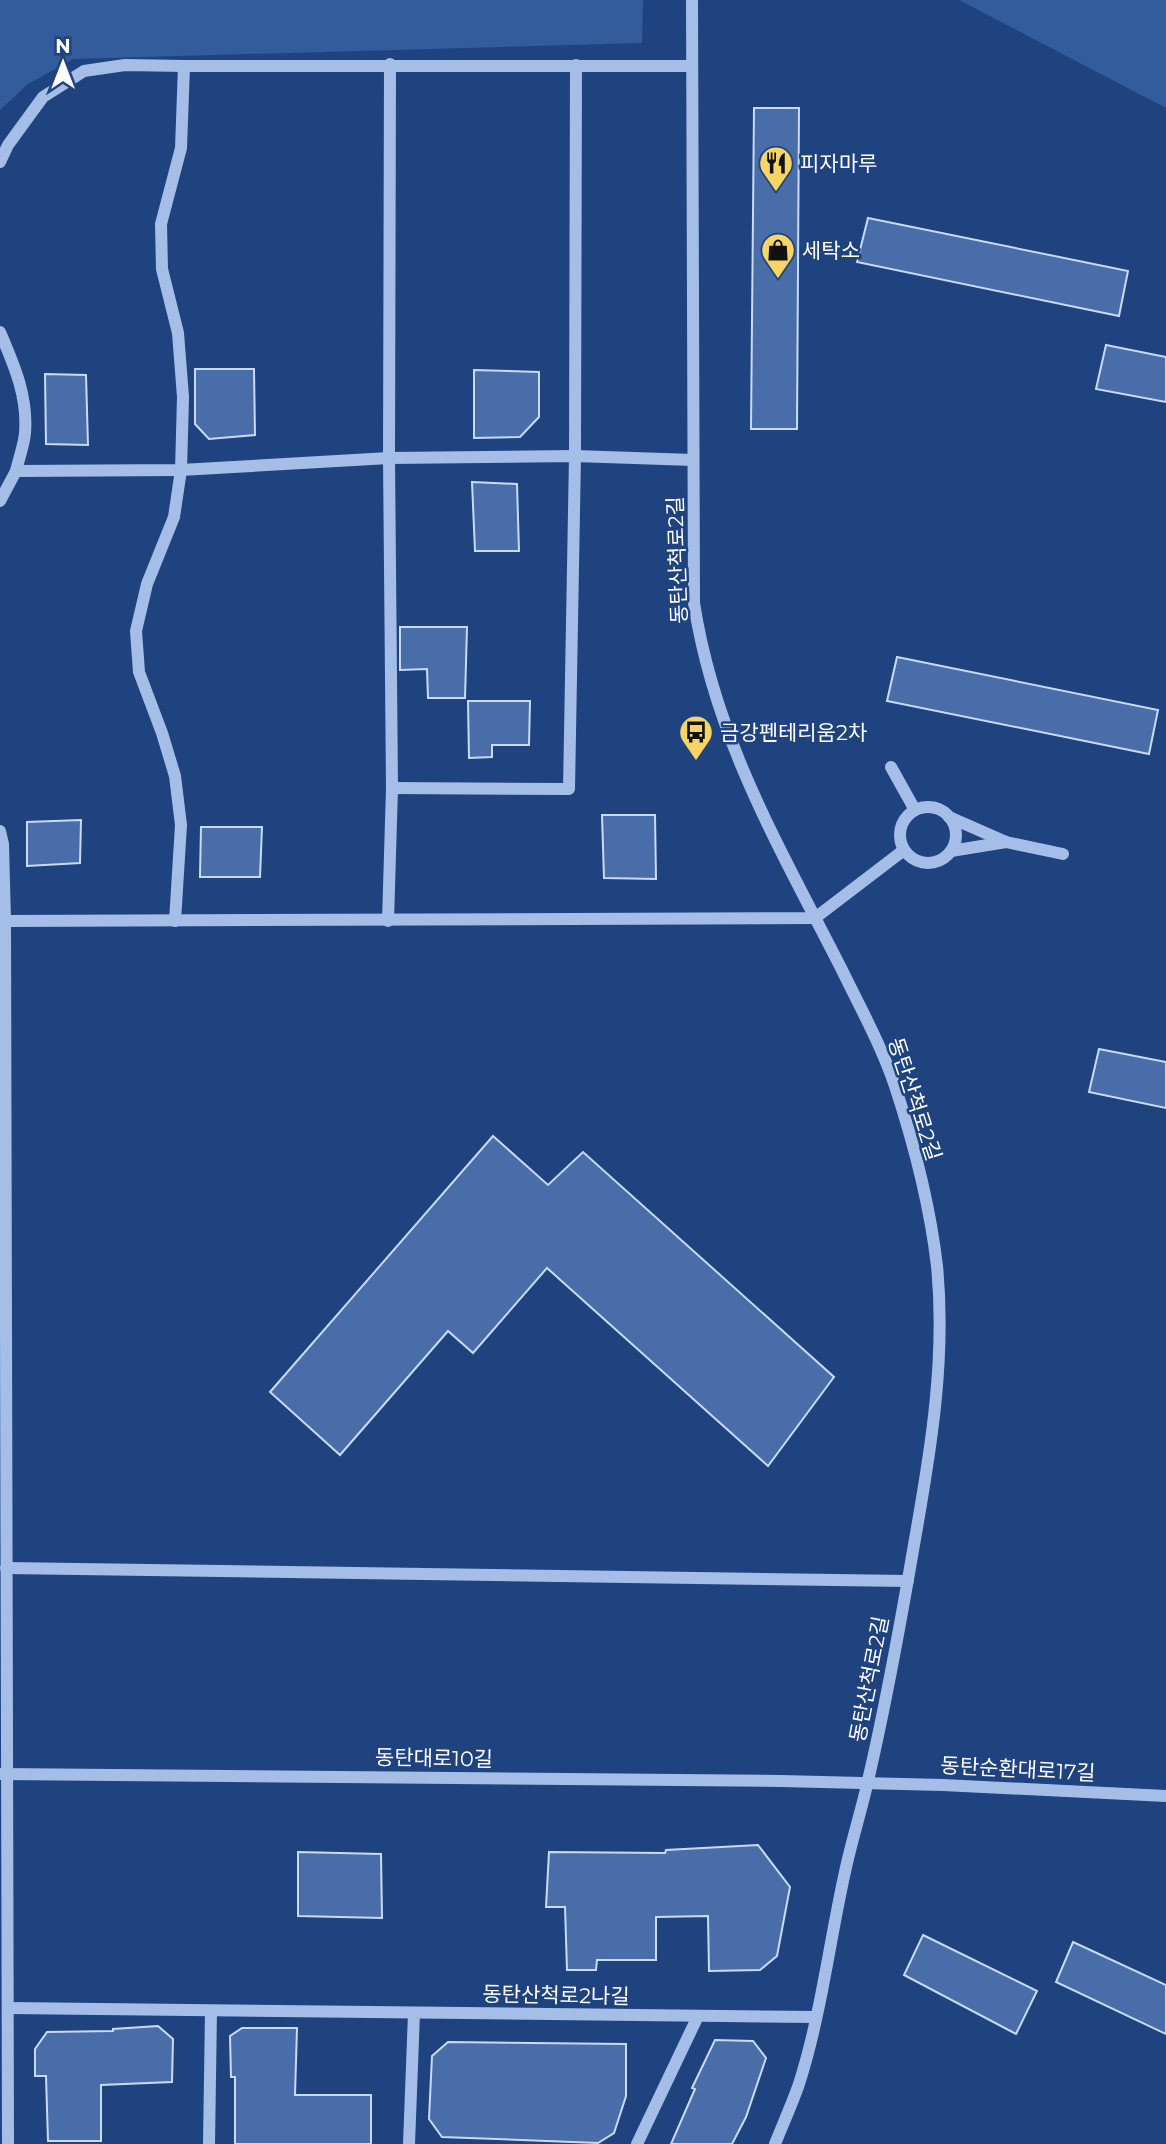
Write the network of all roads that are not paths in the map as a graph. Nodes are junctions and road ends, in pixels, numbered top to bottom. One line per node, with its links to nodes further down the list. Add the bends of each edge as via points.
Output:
1 (692, 0): 5 (street, 동탄산척로2길)
2 (390, 64): 3 (street); 4 (street); 9 (street)
3 (576, 65): 5 (street); 8 (street)
4 (184, 66): 6 (street, via 125,65 84,71 43,97); 11 (street, via 181,148 161,224 162,269 178,333 183,397)
5 (692, 66): 10 (street, 동탄산척로2길)
6 (0, 162)
7 (0, 332): 12 (street, via 24,395 25,434)
8 (575, 456): 9 (street); 10 (street); 15 (street, via 569,789)
9 (389, 458): 11 (street); 15 (street)
10 (693, 460): 23 (street, 동탄산척로2길, via 694,604 700,646 729,740)
11 (181, 470): 12 (street); 25 (street, via 174,517 147,584 136,631 139,672 175,776 181,825)
12 (16, 471): 13 (street)
13 (0, 501)
14 (891, 767): 16 (street)
15 (392, 788): 26 (street)
16 (915, 810): 17 (street, via 933,808); 20 (street, via 902,823)
17 (949, 817): 19 (street); 21 (street, via 956,833)
18 (0, 831): 24 (street)
19 (1006, 842): 21 (street); 22 (street)
20 (904, 850): 21 (street, via 927,863); 23 (street)
21 (951, 851)
22 (1063, 854)
23 (816, 918): 26 (street); 28 (street, 동탄산척로2길, via 884,1054 931,1221 937,1268 938,1365 933,1439)
24 (5, 921): 25 (street); 27 (street)
25 (175, 921): 26 (street)
26 (388, 921)
27 (6, 1568): 28 (street); 29 (street)
28 (908, 1581): 30 (street, 동탄산척로2길)
29 (3, 1774): 30 (street, 동탄대로10길); 32 (street)
30 (868, 1783): 31 (street, 동탄순환대로17길); 36 (street, 동탄산척로2길)
31 (1166, 1796)
32 (9, 2008): 33 (street, 동탄산척로2나길); 37 (street)
33 (211, 2011): 34 (street, 동탄산척로2나길); 38 (street)
34 (414, 2013): 35 (street, 동탄산척로2나길); 39 (street)
35 (698, 2016): 36 (street, 동탄산척로2나길); 40 (street)
36 (816, 2017): 41 (street, 동탄산척로2길, via 799,2086)
37 (8, 2144)
38 (209, 2144)
39 (409, 2144)
40 (636, 2144)
41 (775, 2144)

